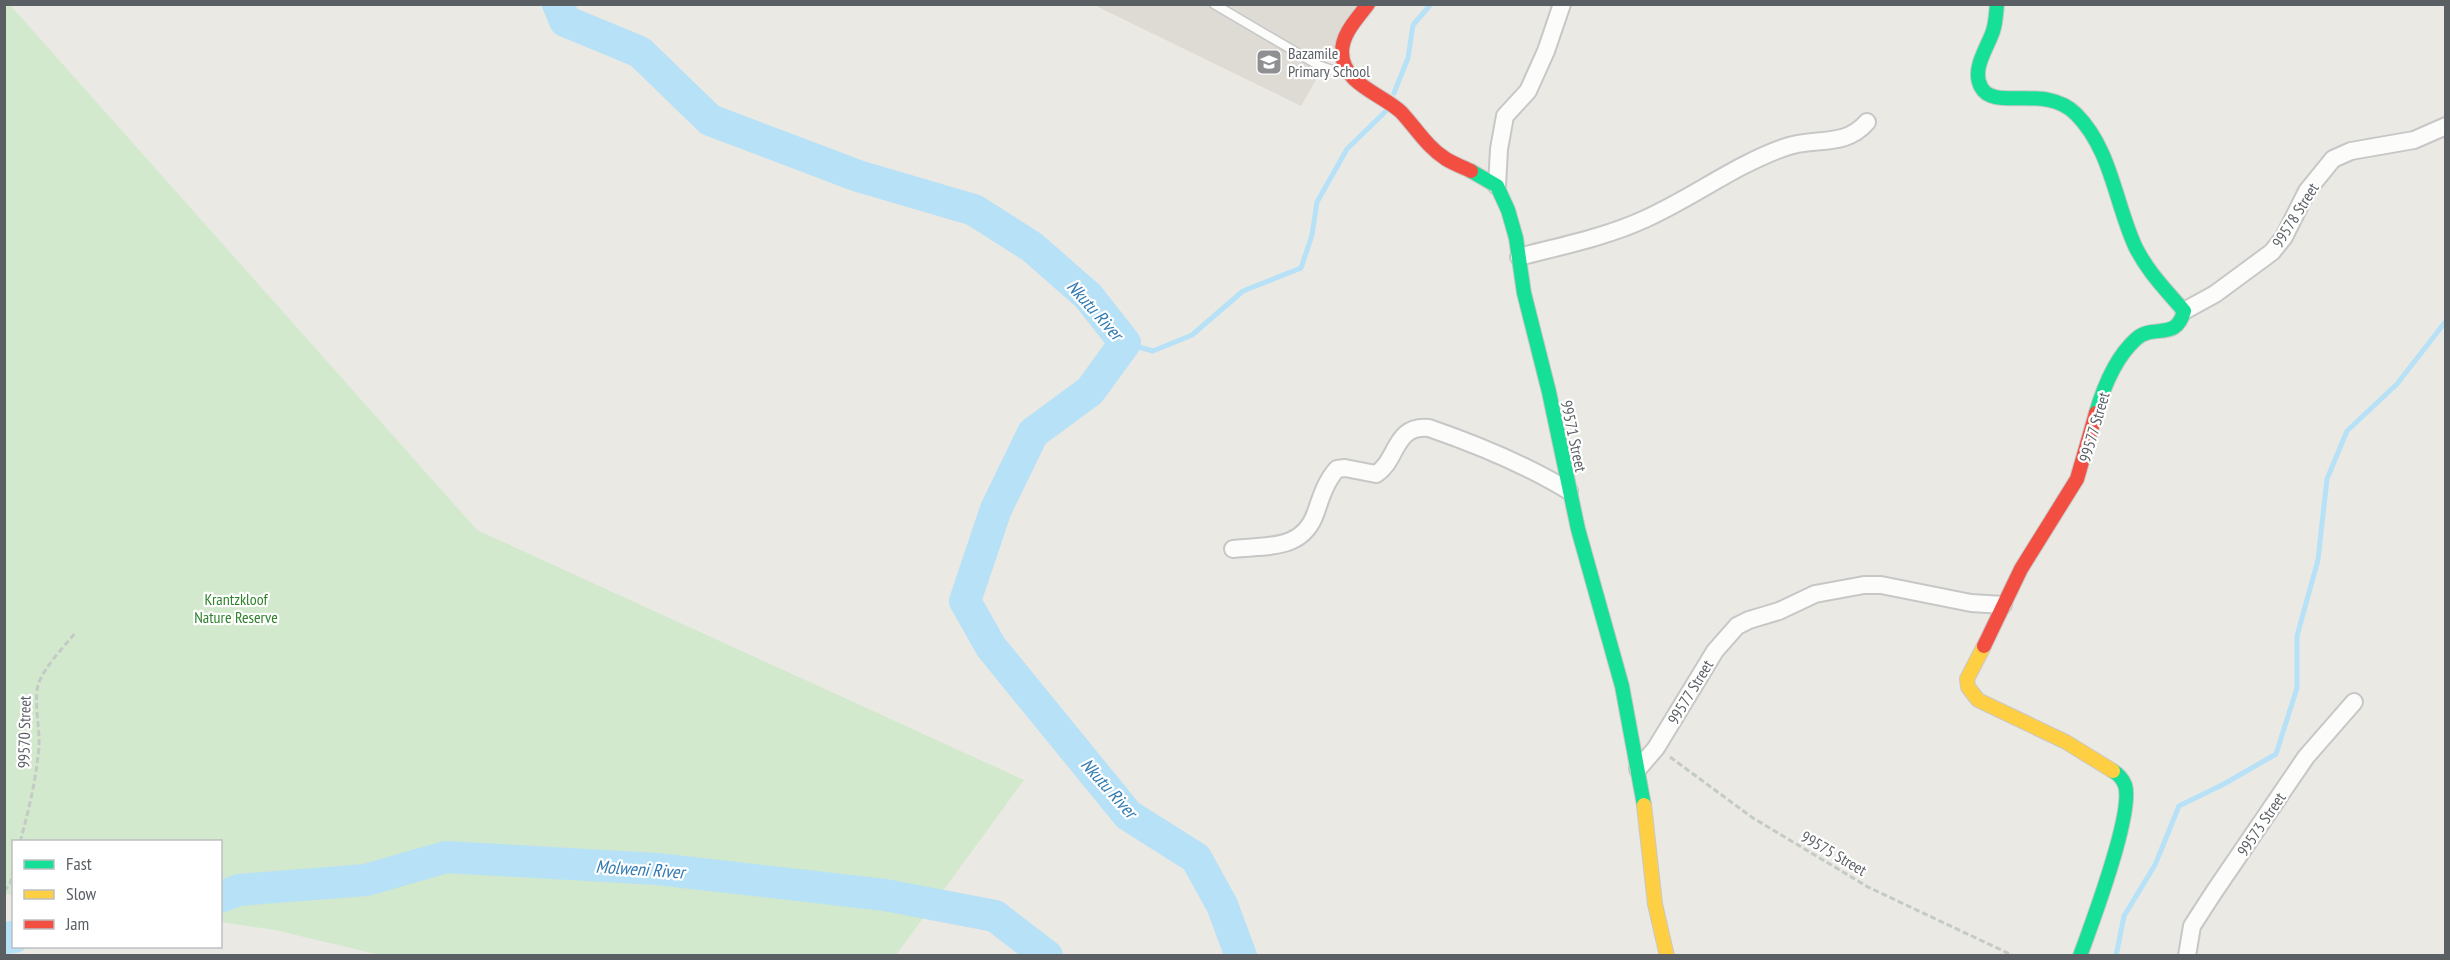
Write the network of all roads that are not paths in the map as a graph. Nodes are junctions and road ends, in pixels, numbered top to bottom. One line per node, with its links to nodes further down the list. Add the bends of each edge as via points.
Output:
1 (1215, 4): 5 (lane, via 1318,65)
2 (1368, 4): 5 (street, via 1344,40 1343,61)
3 (1562, 4): 8 (street, via 1528,91 1505,116)
4 (1997, 4): 10 (street, via 1994,29 1979,70 1981,87 1987,95 1998,98 2036,96 2058,101 2084,122 2092,132 2143,261)
5 (1353, 77): 8 (street, via 1400,111 1446,159)
6 (1867, 122): 9 (street, via 1849,137 1806,141 1773,152 1643,220 1587,240)
7 (2445, 126): 10 (street, 99578 Street, via 2414,140 2351,151 2333,159 2307,191 2279,245 2223,288)
8 (1497, 186): 9 (street, 99571 Street, via 1508,210)
9 (1519, 257): 11 (street, 99571 Street)
10 (2184, 311): 13 (street, 99577 Street, via 2181,321 2171,330 2139,336 2117,367 2099,402 2090,446 2067,500 2012,583)
11 (1569, 491): 12 (street, via 1484,447 1421,427 1410,429 1403,436 1377,474 1337,469 1303,535 1292,542); 15 (street, 99571 Street, via 1622,686)
12 (1233, 549)
13 (2003, 605): 15 (street, 99577 Street, via 1864,585 1815,594 1749,620 1737,626 1715,651 1656,748); 17 (street, via 1967,679 1972,695 1990,708 2075,747 2118,774 2125,786 2123,816 2107,881)
14 (2354, 702): 18 (street, 99573 Street, via 2307,757 2214,892 2192,926)
15 (1638, 769): 16 (street, 99571 Street, via 1655,904)
16 (1666, 956)
17 (2080, 956)
18 (2187, 956)

